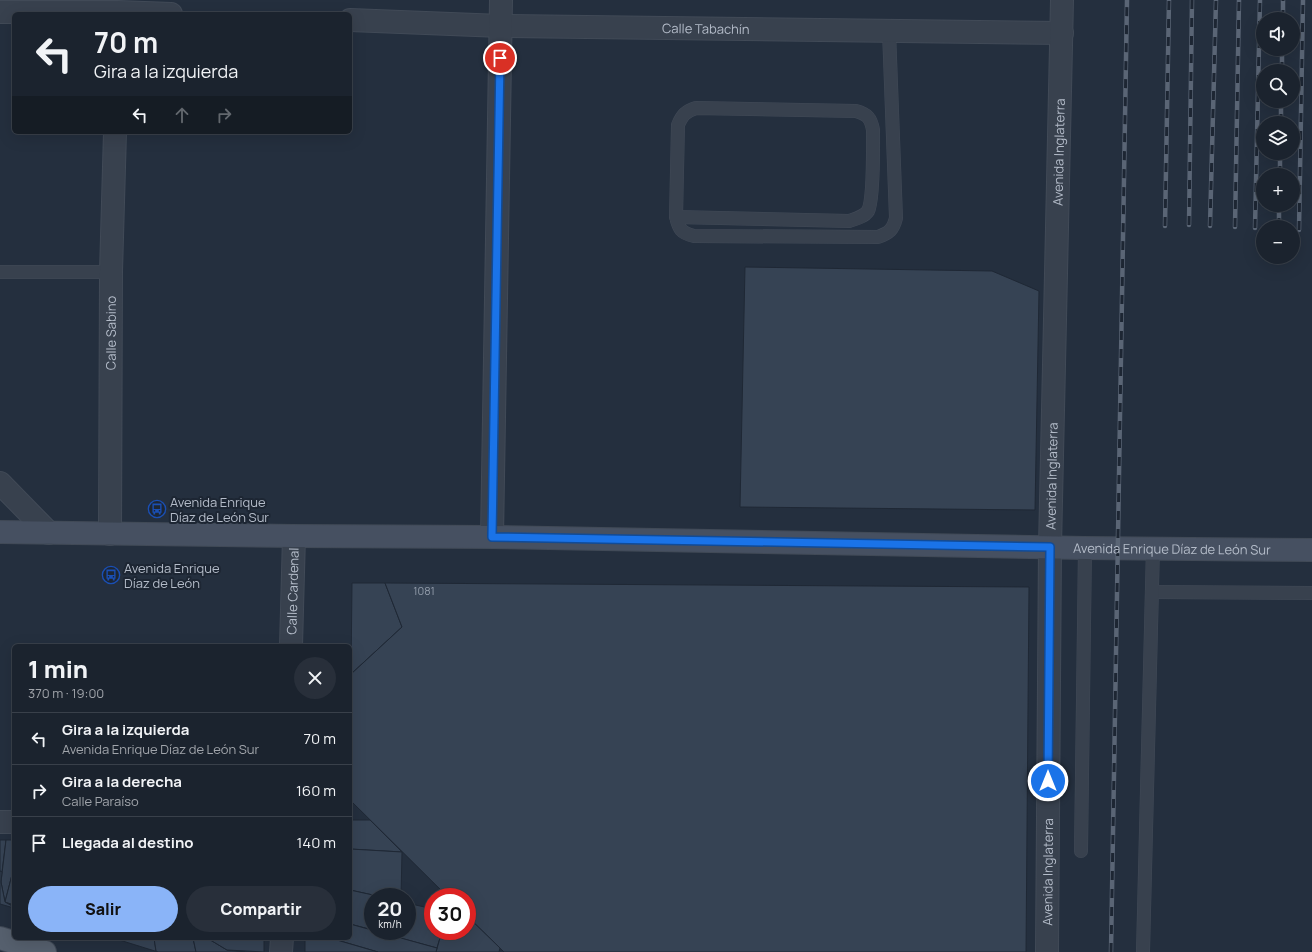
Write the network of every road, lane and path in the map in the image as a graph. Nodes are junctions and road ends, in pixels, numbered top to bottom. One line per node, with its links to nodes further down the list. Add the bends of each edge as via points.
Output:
1 (501, 0): 7 (street)
2 (1062, 0): 9 (street, Avenida Inglaterra)
3 (118, 9): 4 (street); 5 (street)
4 (0, 12)
5 (150, 12)
6 (352, 20): 7 (street, Calle Tabachín)
7 (500, 26): 8 (street, Calle Tabachín); 19 (street)
8 (889, 30): 9 (street, Calle Tabachín); 11 (lane, via 896,218 894,227 887,234 878,237 694,236 685,234 678,227)
9 (1062, 33): 20 (street, Avenida Inglaterra)
10 (115, 134): 13 (street, Calle Sabino)
11 (676, 217): 11 (lane, via 678,125 687,110 696,108 856,111 865,114 871,120 871,199 868,212 859,218 849,221)
12 (0, 272): 13 (lane)
13 (111, 272): 17 (street, Calle Sabino)
14 (0, 482): 16 (street)
15 (0, 532): 16 (main road, Avenida Enrique Díaz de León Sur)
16 (50, 533): 17 (main road, Avenida Enrique Díaz de León Sur)
17 (110, 534): 18 (main road, Avenida Enrique Díaz de León Sur)
18 (294, 536): 19 (main road, Avenida Enrique Díaz de León Sur); 26 (street, Calle Cardenal)
19 (492, 537): 20 (main road, Avenida Enrique Díaz de León Sur)
20 (1050, 547): 22 (main road, Avenida Enrique Díaz de León Sur); 34 (street, Avenida Inglaterra)
21 (1153, 547): 22 (main road, Avenida Enrique Díaz de León Sur); 23 (main road, Avenida Enrique Díaz de León Sur); 24 (lane)
22 (1085, 548): 29 (lane)
23 (1312, 550)
24 (1152, 592): 25 (lane); 35 (lane)
25 (1312, 593)
26 (292, 644)
27 (0, 822): 28 (street)
28 (12, 822)
29 (1081, 851)
30 (0, 938): 32 (main road)
31 (282, 940): 33 (street)
32 (45, 952)
33 (281, 952)
34 (1047, 952)
35 (1143, 952)

